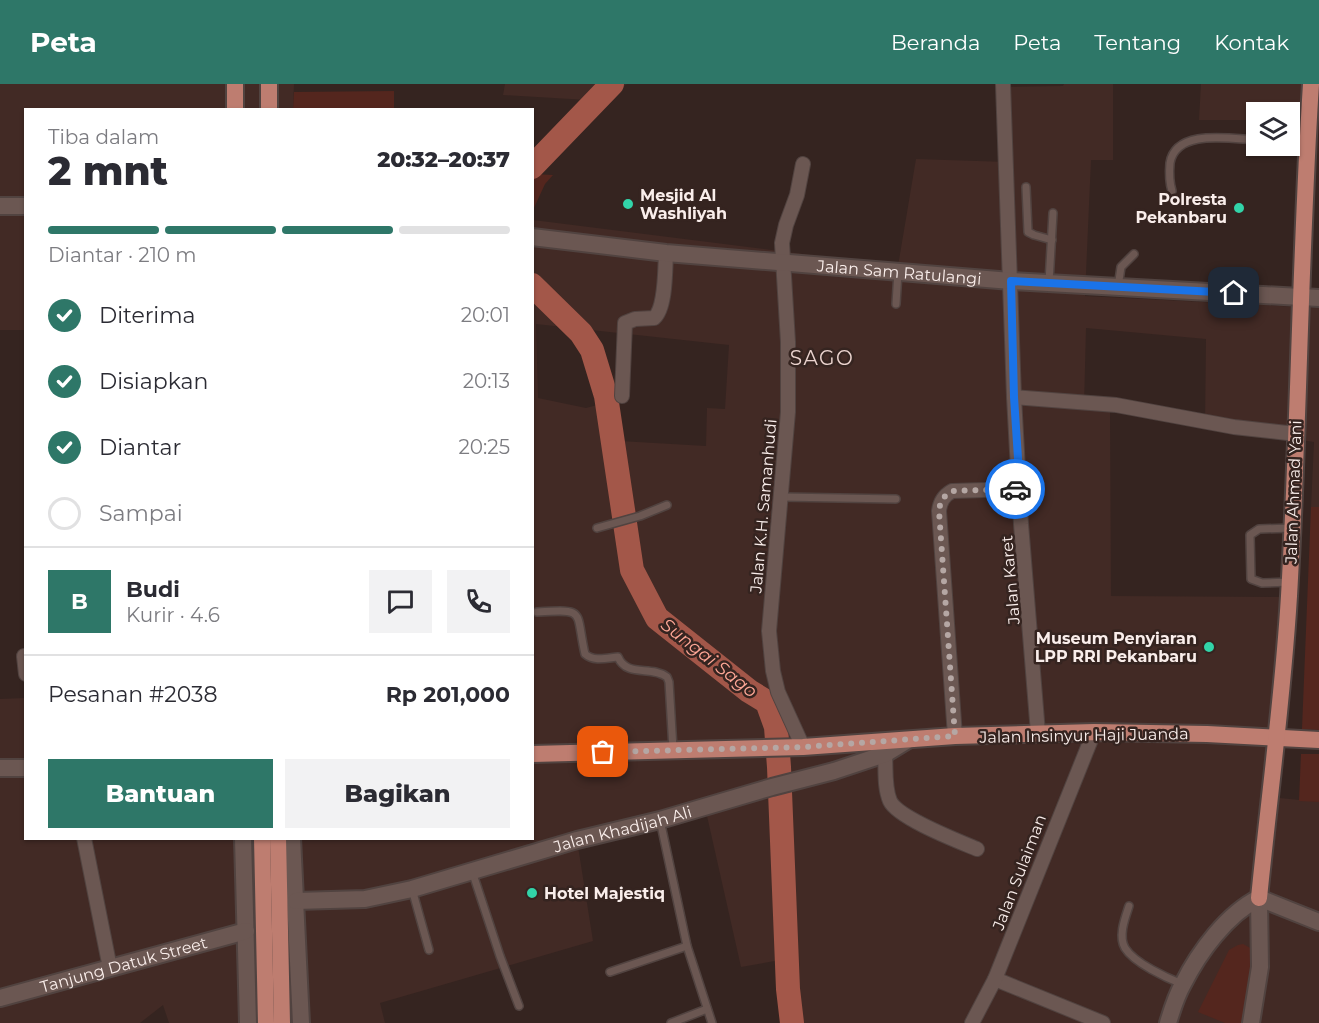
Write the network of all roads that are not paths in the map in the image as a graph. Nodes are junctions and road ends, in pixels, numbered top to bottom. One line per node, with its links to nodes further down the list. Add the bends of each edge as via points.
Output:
1 (235, 84): 5 (main road)
2 (269, 84): 6 (main road)
3 (1003, 84): 20 (street, Jalan Karet)
4 (1311, 84): 23 (main road, Jalan Ahmad Yani)
5 (235, 108)
6 (269, 108)
7 (1246, 140): 10 (lane, via 1202,138 1179,146 1172,154 1168,179)
8 (803, 164): 18 (street, Jalan K.H. Samanhudi, via 784,234)
9 (1026, 187): 15 (lane, via 1028,232)
10 (1172, 191)
11 (0, 206): 12 (street)
12 (24, 206)
13 (1053, 213): 15 (lane)
14 (534, 237): 16 (street, Jalan Sam Ratulangi)
15 (1052, 240): 21 (lane)
16 (666, 253): 18 (street, Jalan Sam Ratulangi); 26 (street, via 658,314 625,323)
17 (1134, 254): 22 (lane, via 1121,267)
18 (782, 262): 19 (street, Jalan Sam Ratulangi); 30 (street, Jalan K.H. Samanhudi, via 789,378)
19 (898, 272): 20 (street, Jalan Sam Ratulangi); 25 (lane)
20 (1011, 281): 21 (street, Jalan Sam Ratulangi); 27 (street, Jalan Karet)
21 (1049, 282): 22 (street, Jalan Sam Ratulangi)
22 (1118, 287): 23 (street, Jalan Sam Ratulangi)
23 (1302, 296): 24 (street, Jalan Sam Ratulangi); 28 (main road, Jalan Ahmad Yani)
24 (1319, 297)
25 (896, 304)
26 (622, 396)
27 (1014, 397): 28 (street, via 1116,405); 29 (street, Jalan Karet)
28 (1296, 434): 34 (main road, Jalan Ahmad Yani)
29 (1020, 489): 38 (street, Jalan Karet); 39 (street, via 952,491 940,504)
30 (782, 497): 31 (lane); 43 (street, Jalan K.H. Samanhudi, via 769,631 778,692)
31 (896, 499)
32 (667, 505): 33 (lane)
33 (597, 528)
34 (1292, 528): 35 (main road, Jalan Ahmad Yani); 35 (lane, via 1259,529 1250,535 1251,579 1262,583)
35 (1290, 582): 40 (main road, Jalan Ahmad Yani)
36 (537, 612): 44 (lane, via 567,610 575,614 588,657 618,657 627,668 667,677)
37 (1094, 732): 38 (main road, Jalan Insinyur Haji Juanda); 40 (main road, Jalan Insinyur Haji Juanda); 67 (street, Jalan Sulaiman)
38 (1038, 733): 39 (main road, Jalan Insinyur Haji Juanda)
39 (955, 736): 41 (main road, Jalan Insinyur Haji Juanda)
40 (1277, 738): 42 (main road, Jalan Insinyur Haji Juanda); 58 (main road, Jalan Ahmad Yani)
41 (908, 740): 43 (main road, Jalan Insinyur Haji Juanda); 46 (street, Jalan Khadijah Ali)
42 (1319, 740)
43 (803, 747): 44 (main road, Jalan Insinyur Haji Juanda)
44 (673, 749): 45 (main road, Jalan Insinyur Haji Juanda)
45 (534, 754)
46 (885, 754): 49 (street, Jalan Khadijah Ali); 55 (street, via 888,792 894,808)
47 (0, 768): 48 (street)
48 (24, 768)
49 (660, 820): 56 (street, Jalan Khadijah Ali); 63 (lane)
50 (84, 840): 65 (street)
51 (243, 840): 62 (street)
52 (262, 840): 73 (main road)
53 (278, 840): 74 (main road)
54 (292, 840): 59 (street)
55 (976, 849)
56 (472, 871): 57 (street, Jalan Khadijah Ali); 70 (lane)
57 (412, 889): 59 (street, Jalan Khadijah Ali, via 365,899); 64 (lane)
58 (1259, 898): 61 (street); 68 (street, via 1229,918); 81 (street, via 1260,967)
59 (296, 901): 75 (street)
60 (1129, 906): 68 (lane, via 1123,924 1124,947 1165,977)
61 (1319, 922)
62 (246, 931): 65 (street, Tanjung Datuk Street); 72 (street)
63 (687, 946): 66 (lane); 71 (lane)
64 (429, 950)
65 (110, 968): 69 (street, Tanjung Datuk Street)
66 (610, 972)
67 (995, 979): 78 (street, Jalan Sulaiman); 79 (street)
68 (1182, 984): 80 (street)
69 (0, 998)
70 (519, 1006)
71 (707, 1009): 76 (lane); 77 (lane)
72 (248, 1023)
73 (266, 1023)
74 (282, 1023)
75 (301, 1023)
76 (671, 1023)
77 (712, 1023)
78 (972, 1023)
79 (1103, 1023)
80 (1168, 1023)
81 (1251, 1023)

